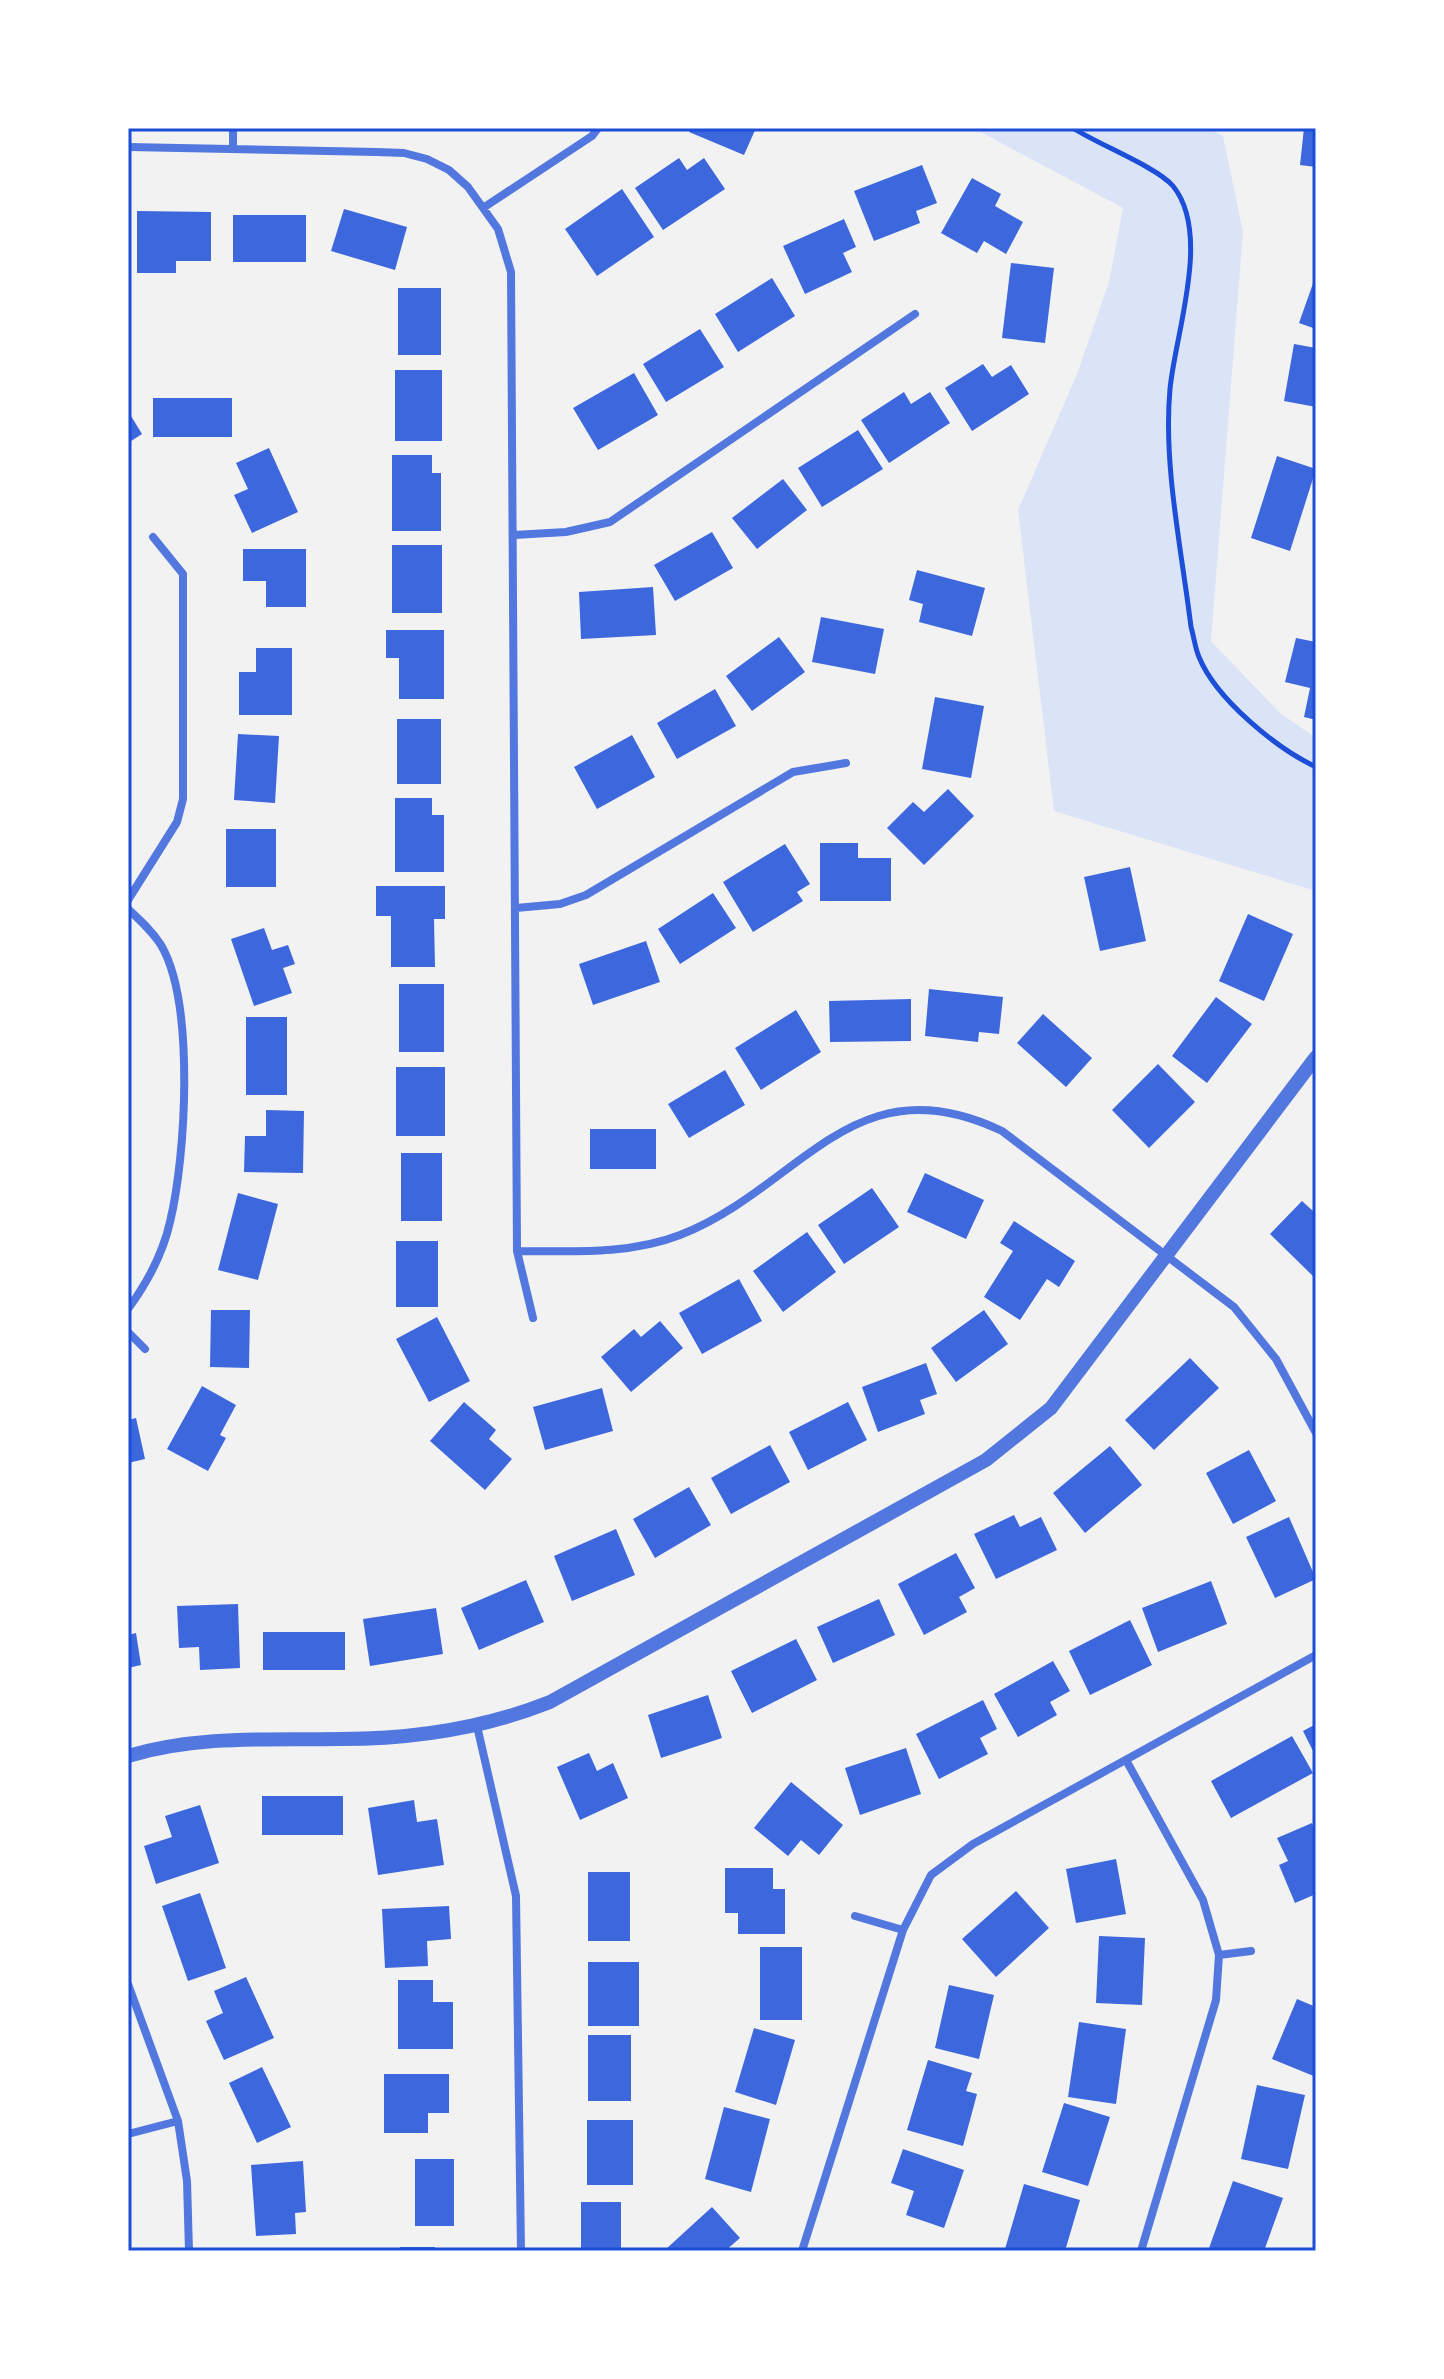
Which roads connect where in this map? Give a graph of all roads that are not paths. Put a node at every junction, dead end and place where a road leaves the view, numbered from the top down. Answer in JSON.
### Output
{"nodes":[{"id":1,"x":233,"y":128,"type":"edge"},
{"id":2,"x":598,"y":128,"type":"edge"},
{"id":3,"x":128,"y":147,"type":"edge"},
{"id":4,"x":233,"y":147,"type":"junction"},
{"id":5,"x":483,"y":208,"type":"junction"},
{"id":6,"x":915,"y":314,"type":"dead end"},
{"id":7,"x":514,"y":535,"type":"junction"},
{"id":8,"x":153,"y":537,"type":"dead end"},
{"id":9,"x":846,"y":763,"type":"dead end"},
{"id":10,"x":128,"y":900,"type":"edge"},
{"id":11,"x":516,"y":908,"type":"junction"},
{"id":12,"x":128,"y":909,"type":"edge"},
{"id":13,"x":1316,"y":1057,"type":"edge"},
{"id":14,"x":517,"y":1251,"type":"junction"},
{"id":15,"x":1168,"y":1256,"type":"junction"},
{"id":16,"x":128,"y":1309,"type":"edge"},
{"id":17,"x":533,"y":1318,"type":"dead end"},
{"id":18,"x":128,"y":1332,"type":"edge"},
{"id":19,"x":145,"y":1349,"type":"dead end"},
{"id":20,"x":1316,"y":1433,"type":"edge"},
{"id":21,"x":1316,"y":1655,"type":"edge"},
{"id":22,"x":477,"y":1726,"type":"junction"},
{"id":23,"x":128,"y":1756,"type":"edge"},
{"id":24,"x":1126,"y":1760,"type":"junction"},
{"id":25,"x":855,"y":1916,"type":"dead end"},
{"id":26,"x":903,"y":1930,"type":"junction"},
{"id":27,"x":1251,"y":1951,"type":"dead end"},
{"id":28,"x":1219,"y":1955,"type":"junction"},
{"id":29,"x":128,"y":1984,"type":"edge"},
{"id":30,"x":178,"y":2121,"type":"junction"},
{"id":31,"x":128,"y":2134,"type":"edge"},
{"id":32,"x":189,"y":2251,"type":"edge"},
{"id":33,"x":521,"y":2251,"type":"edge"},
{"id":34,"x":802,"y":2251,"type":"edge"},
{"id":35,"x":1141,"y":2251,"type":"edge"}],
"edges":[{"from":1,"to":4,"type":"street"},
{"from":2,"to":5,"type":"street"},
{"from":3,"to":4,"type":"street"},
{"from":4,"to":5,"type":"street"},
{"from":5,"to":7,"type":"street"},
{"from":6,"to":7,"type":"street"},
{"from":7,"to":11,"type":"street"},
{"from":8,"to":10,"type":"street"},
{"from":9,"to":11,"type":"street"},
{"from":11,"to":14,"type":"street"},
{"from":12,"to":16,"type":"street"},
{"from":13,"to":15,"type":"street"},
{"from":14,"to":15,"type":"street"},
{"from":14,"to":17,"type":"street"},
{"from":15,"to":20,"type":"street"},
{"from":15,"to":22,"type":"street"},
{"from":18,"to":19,"type":"street"},
{"from":21,"to":24,"type":"street"},
{"from":22,"to":23,"type":"street"},
{"from":22,"to":33,"type":"street"},
{"from":24,"to":26,"type":"street"},
{"from":24,"to":28,"type":"street"},
{"from":25,"to":26,"type":"street"},
{"from":26,"to":34,"type":"street"},
{"from":27,"to":28,"type":"street"},
{"from":28,"to":35,"type":"street"},
{"from":29,"to":30,"type":"street"},
{"from":30,"to":31,"type":"street"},
{"from":30,"to":32,"type":"street"}]}
